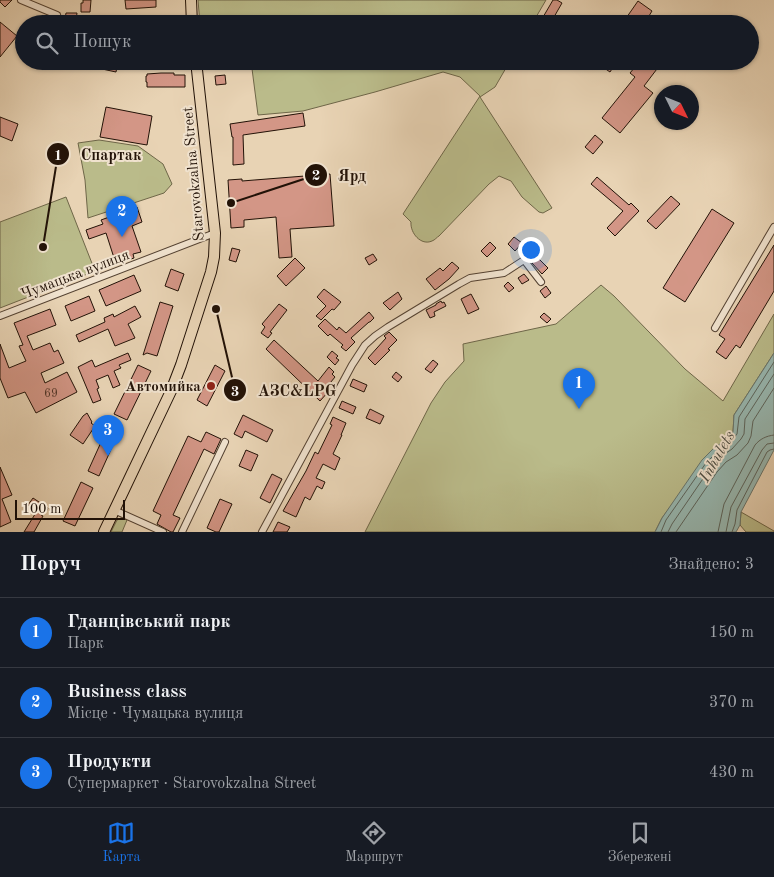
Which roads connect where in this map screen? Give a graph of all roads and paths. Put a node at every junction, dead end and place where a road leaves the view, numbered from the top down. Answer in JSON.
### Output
{"nodes":[{"id":1,"x":21,"y":0,"type":"edge"},
{"id":2,"x":191,"y":0,"type":"edge"},
{"id":3,"x":57,"y":15,"type":"dead end"},
{"id":4,"x":192,"y":15,"type":"edge"},
{"id":5,"x":197,"y":70,"type":"edge"},
{"id":6,"x":774,"y":227,"type":"edge"},
{"id":7,"x":215,"y":234,"type":"junction"},
{"id":8,"x":541,"y":282,"type":"dead end"},
{"id":9,"x":0,"y":316,"type":"edge"},
{"id":10,"x":715,"y":328,"type":"dead end"},
{"id":11,"x":225,"y":442,"type":"dead end"},
{"id":12,"x":114,"y":510,"type":"junction"},
{"id":13,"x":104,"y":532,"type":"edge"},
{"id":14,"x":163,"y":532,"type":"edge"},
{"id":15,"x":182,"y":532,"type":"edge"},
{"id":16,"x":262,"y":532,"type":"edge"}],
"edges":[{"from":1,"to":3,"type":"street"},
{"from":2,"to":4,"type":"main road"},
{"from":5,"to":7,"type":"main road","name":"Starovokzalna Street"},
{"from":6,"to":10,"type":"street"},
{"from":7,"to":9,"type":"street","name":"Чумацька вулиця"},
{"from":7,"to":12,"type":"main road","name":"Starovokzalna Street"},
{"from":8,"to":16,"type":"street"},
{"from":11,"to":15,"type":"street"},
{"from":12,"to":13,"type":"main road","name":"Starovokzalna Street"},
{"from":12,"to":14,"type":"street"}]}
